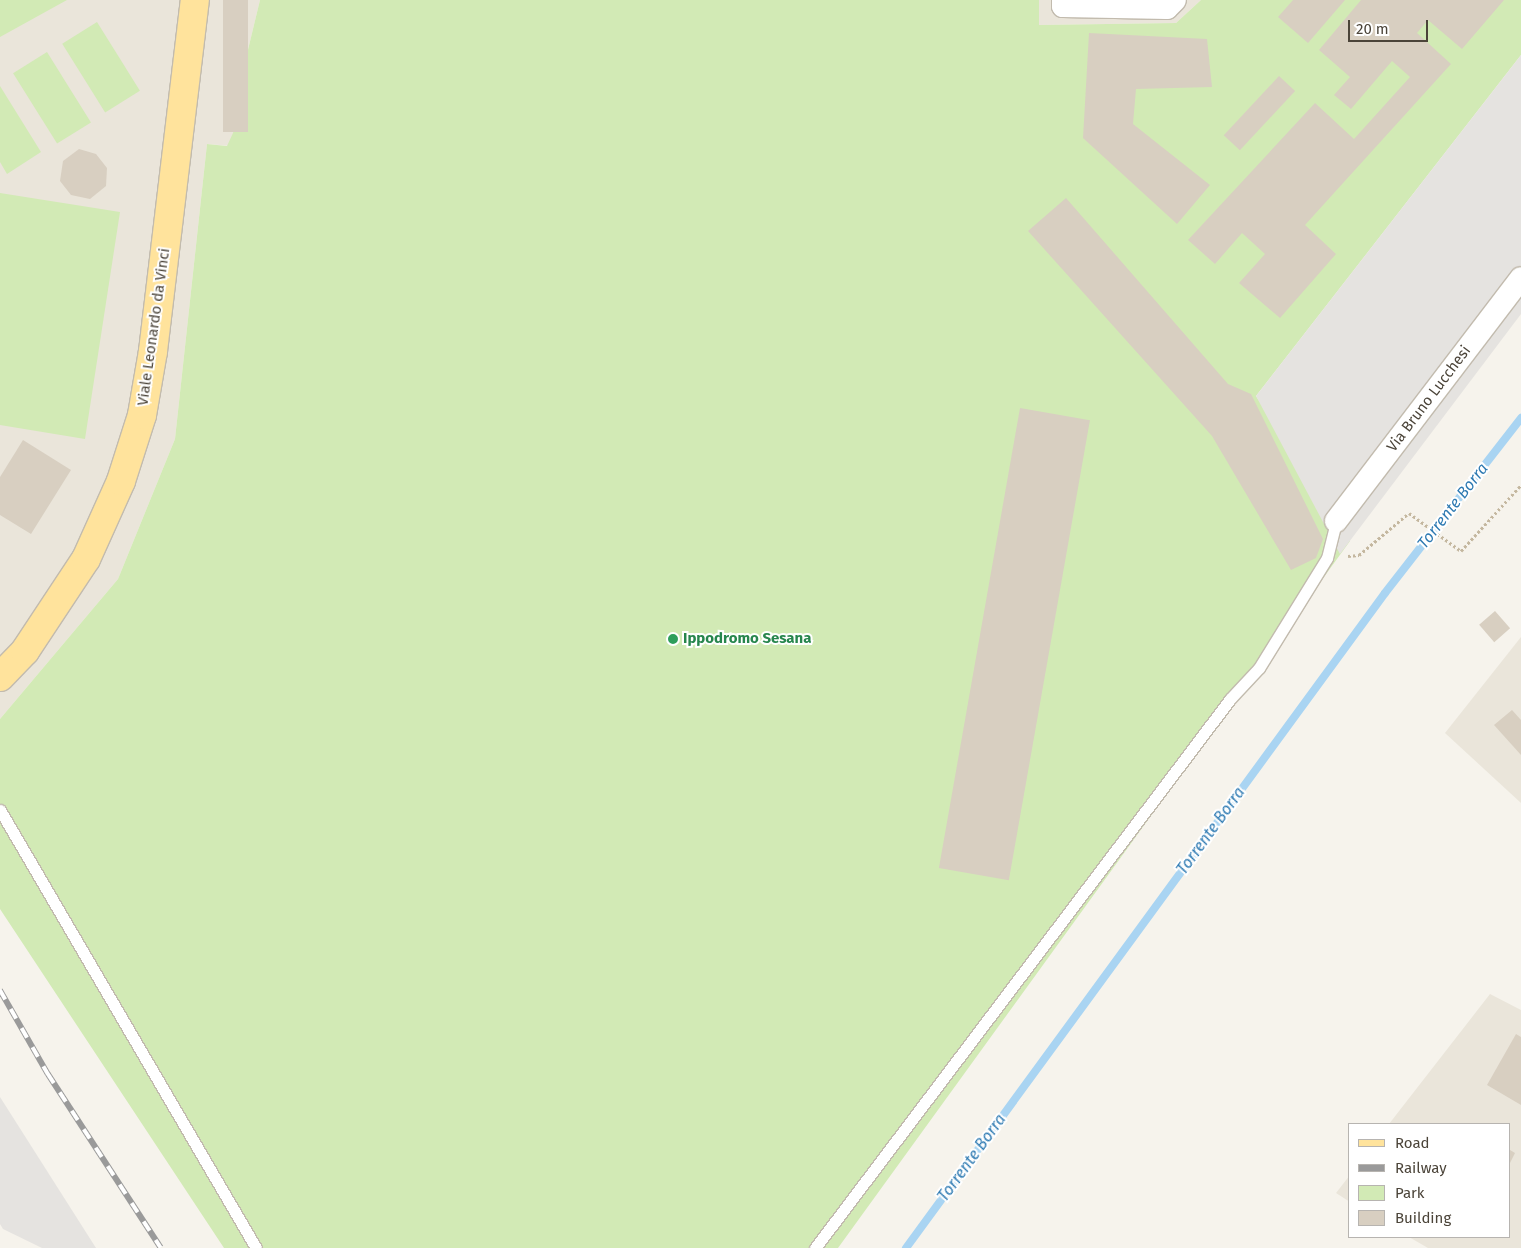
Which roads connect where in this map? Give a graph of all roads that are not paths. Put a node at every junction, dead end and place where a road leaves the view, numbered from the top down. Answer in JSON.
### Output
{"nodes":[{"id":1,"x":195,"y":0,"type":"edge"},
{"id":2,"x":1063,"y":0,"type":"edge"},
{"id":3,"x":1175,"y":0,"type":"edge"},
{"id":4,"x":1521,"y":278,"type":"edge"},
{"id":5,"x":1336,"y":521,"type":"joint"},
{"id":6,"x":0,"y":677,"type":"edge"},
{"id":7,"x":0,"y":810,"type":"edge"},
{"id":8,"x":256,"y":1248,"type":"edge"},
{"id":9,"x":815,"y":1248,"type":"edge"}],
"edges":[{"from":1,"to":6,"type":"main road","name":"Viale Leonardo da Vinci"},
{"from":2,"to":3,"type":"street"},
{"from":4,"to":5,"type":"street","name":"Via Bruno Lucchesi"},
{"from":5,"to":9,"type":"lane"},
{"from":7,"to":8,"type":"lane"}]}
